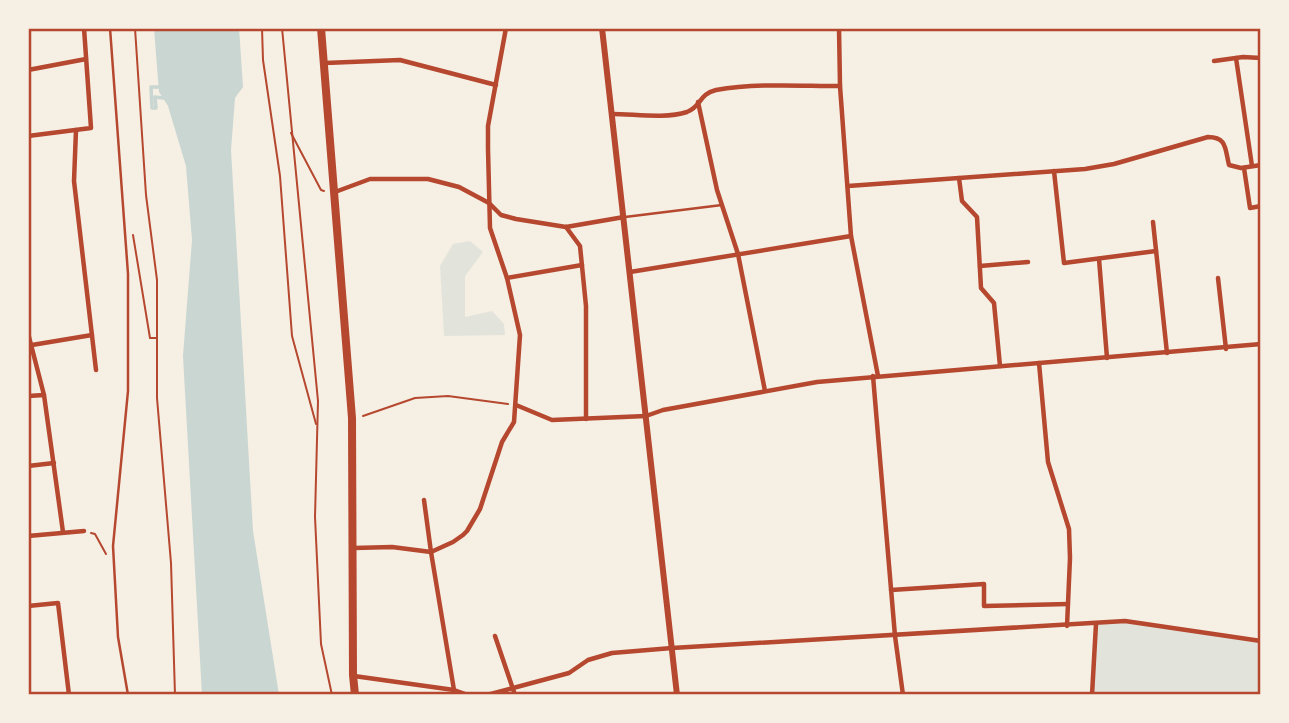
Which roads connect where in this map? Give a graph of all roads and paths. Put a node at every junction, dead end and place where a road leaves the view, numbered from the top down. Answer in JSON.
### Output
{"nodes":[{"id":1,"x":84,"y":28,"type":"edge"},
{"id":2,"x":110,"y":28,"type":"edge"},
{"id":3,"x":135,"y":28,"type":"edge"},
{"id":4,"x":262,"y":28,"type":"edge"},
{"id":5,"x":282,"y":28,"type":"edge"},
{"id":6,"x":321,"y":28,"type":"edge"},
{"id":7,"x":506,"y":28,"type":"edge"},
{"id":8,"x":602,"y":28,"type":"edge"},
{"id":9,"x":839,"y":28,"type":"edge"},
{"id":10,"x":1236,"y":58,"type":"junction"},
{"id":11,"x":1261,"y":58,"type":"edge"},
{"id":12,"x":86,"y":59,"type":"junction"},
{"id":13,"x":1214,"y":61,"type":"dead end"},
{"id":14,"x":324,"y":63,"type":"junction"},
{"id":15,"x":28,"y":70,"type":"edge"},
{"id":16,"x":496,"y":85,"type":"junction"},
{"id":17,"x":840,"y":86,"type":"junction"},
{"id":18,"x":698,"y":102,"type":"junction"},
{"id":19,"x":612,"y":114,"type":"junction"},
{"id":20,"x":76,"y":130,"type":"junction"},
{"id":21,"x":290,"y":132,"type":"junction"},
{"id":22,"x":28,"y":136,"type":"edge"},
{"id":23,"x":1261,"y":165,"type":"edge"},
{"id":24,"x":1252,"y":166,"type":"junction"},
{"id":25,"x":1244,"y":167,"type":"junction"},
{"id":26,"x":1054,"y":171,"type":"junction"},
{"id":27,"x":959,"y":178,"type":"junction"},
{"id":28,"x":848,"y":186,"type":"junction"},
{"id":29,"x":335,"y":192,"type":"junction"},
{"id":30,"x":489,"y":203,"type":"junction"},
{"id":31,"x":722,"y":205,"type":"junction"},
{"id":32,"x":1261,"y":206,"type":"edge"},
{"id":33,"x":123,"y":216,"type":"junction"},
{"id":34,"x":624,"y":217,"type":"junction"},
{"id":35,"x":1153,"y":222,"type":"dead end"},
{"id":36,"x":566,"y":227,"type":"junction"},
{"id":37,"x":851,"y":236,"type":"junction"},
{"id":38,"x":1156,"y":251,"type":"junction"},
{"id":39,"x":738,"y":254,"type":"junction"},
{"id":40,"x":1099,"y":259,"type":"junction"},
{"id":41,"x":1028,"y":262,"type":"dead end"},
{"id":42,"x":582,"y":265,"type":"junction"},
{"id":43,"x":980,"y":266,"type":"junction"},
{"id":44,"x":630,"y":272,"type":"junction"},
{"id":45,"x":507,"y":278,"type":"junction"},
{"id":46,"x":1218,"y":278,"type":"dead end"},
{"id":47,"x":28,"y":333,"type":"edge"},
{"id":48,"x":92,"y":335,"type":"junction"},
{"id":49,"x":157,"y":338,"type":"junction"},
{"id":50,"x":1261,"y":344,"type":"edge"},
{"id":51,"x":32,"y":345,"type":"junction"},
{"id":52,"x":1226,"y":349,"type":"junction"},
{"id":53,"x":1167,"y":353,"type":"junction"},
{"id":54,"x":1107,"y":358,"type":"junction"},
{"id":55,"x":1039,"y":363,"type":"junction"},
{"id":56,"x":1000,"y":366,"type":"junction"},
{"id":57,"x":96,"y":370,"type":"dead end"},
{"id":58,"x":876,"y":376,"type":"junction"},
{"id":59,"x":765,"y":391,"type":"junction"},
{"id":60,"x":44,"y":395,"type":"junction"},
{"id":61,"x":28,"y":396,"type":"edge"},
{"id":62,"x":516,"y":405,"type":"junction"},
{"id":63,"x":646,"y":416,"type":"junction"},
{"id":64,"x":352,"y":418,"type":"junction"},
{"id":65,"x":586,"y":419,"type":"junction"},
{"id":66,"x":317,"y":429,"type":"junction"},
{"id":67,"x":54,"y":463,"type":"junction"},
{"id":68,"x":28,"y":466,"type":"edge"},
{"id":69,"x":424,"y":500,"type":"dead end"},
{"id":70,"x":83,"y":531,"type":"joint"},
{"id":71,"x":63,"y":532,"type":"junction"},
{"id":72,"x":28,"y":536,"type":"edge"},
{"id":73,"x":354,"y":548,"type":"junction"},
{"id":74,"x":430,"y":552,"type":"junction"},
{"id":75,"x":114,"y":569,"type":"junction"},
{"id":76,"x":891,"y":590,"type":"junction"},
{"id":77,"x":1068,"y":604,"type":"junction"},
{"id":78,"x":28,"y":606,"type":"edge"},
{"id":79,"x":1096,"y":624,"type":"junction"},
{"id":80,"x":1067,"y":626,"type":"junction"},
{"id":81,"x":495,"y":636,"type":"dead end"},
{"id":82,"x":895,"y":636,"type":"junction"},
{"id":83,"x":1261,"y":641,"type":"edge"},
{"id":84,"x":672,"y":648,"type":"junction"},
{"id":85,"x":353,"y":676,"type":"junction"},
{"id":86,"x":454,"y":690,"type":"junction"},
{"id":87,"x":514,"y":692,"type":"edge"},
{"id":88,"x":69,"y":695,"type":"edge"},
{"id":89,"x":128,"y":695,"type":"edge"},
{"id":90,"x":175,"y":695,"type":"edge"},
{"id":91,"x":332,"y":695,"type":"edge"},
{"id":92,"x":355,"y":695,"type":"edge"},
{"id":93,"x":468,"y":695,"type":"edge"},
{"id":94,"x":487,"y":695,"type":"edge"},
{"id":95,"x":677,"y":695,"type":"edge"},
{"id":96,"x":903,"y":695,"type":"edge"},
{"id":97,"x":1092,"y":695,"type":"edge"}],
"edges":[{"from":1,"to":12,"type":"street"},
{"from":2,"to":33,"type":"lane"},
{"from":3,"to":49,"type":"path"},
{"from":4,"to":66,"type":"path"},
{"from":5,"to":21,"type":"path"},
{"from":6,"to":14,"type":"highway"},
{"from":7,"to":16,"type":"street"},
{"from":8,"to":19,"type":"street"},
{"from":9,"to":17,"type":"street"},
{"from":10,"to":11,"type":"street"},
{"from":10,"to":13,"type":"street"},
{"from":10,"to":24,"type":"street"},
{"from":12,"to":15,"type":"street"},
{"from":12,"to":20,"type":"street"},
{"from":14,"to":16,"type":"street"},
{"from":14,"to":29,"type":"highway"},
{"from":16,"to":30,"type":"street"},
{"from":17,"to":18,"type":"street"},
{"from":17,"to":28,"type":"street"},
{"from":18,"to":19,"type":"street"},
{"from":18,"to":31,"type":"street"},
{"from":19,"to":34,"type":"street"},
{"from":20,"to":22,"type":"street"},
{"from":20,"to":48,"type":"street"},
{"from":21,"to":29,"type":"path"},
{"from":21,"to":66,"type":"path"},
{"from":23,"to":24,"type":"street"},
{"from":24,"to":25,"type":"street"},
{"from":25,"to":26,"type":"street"},
{"from":25,"to":32,"type":"street"},
{"from":26,"to":27,"type":"street"},
{"from":26,"to":40,"type":"street"},
{"from":27,"to":28,"type":"street"},
{"from":27,"to":43,"type":"street"},
{"from":28,"to":37,"type":"street"},
{"from":29,"to":30,"type":"street"},
{"from":29,"to":64,"type":"highway"},
{"from":30,"to":36,"type":"street"},
{"from":30,"to":45,"type":"street"},
{"from":31,"to":34,"type":"lane"},
{"from":31,"to":39,"type":"street"},
{"from":33,"to":49,"type":"path"},
{"from":33,"to":75,"type":"lane"},
{"from":34,"to":36,"type":"street"},
{"from":34,"to":44,"type":"street"},
{"from":35,"to":38,"type":"street"},
{"from":36,"to":42,"type":"street"},
{"from":37,"to":39,"type":"street"},
{"from":37,"to":58,"type":"street"},
{"from":38,"to":40,"type":"street"},
{"from":38,"to":53,"type":"street"},
{"from":39,"to":44,"type":"street"},
{"from":39,"to":59,"type":"street"},
{"from":40,"to":54,"type":"street"},
{"from":41,"to":43,"type":"street"},
{"from":42,"to":45,"type":"street"},
{"from":42,"to":65,"type":"street"},
{"from":43,"to":56,"type":"street"},
{"from":44,"to":63,"type":"street"},
{"from":45,"to":62,"type":"street"},
{"from":46,"to":52,"type":"street"},
{"from":47,"to":51,"type":"street"},
{"from":48,"to":51,"type":"street"},
{"from":48,"to":57,"type":"street"},
{"from":49,"to":90,"type":"path"},
{"from":50,"to":52,"type":"street"},
{"from":51,"to":60,"type":"street"},
{"from":52,"to":53,"type":"street"},
{"from":53,"to":54,"type":"street"},
{"from":54,"to":55,"type":"street"},
{"from":55,"to":56,"type":"street"},
{"from":55,"to":77,"type":"street"},
{"from":56,"to":58,"type":"street"},
{"from":58,"to":59,"type":"street"},
{"from":58,"to":76,"type":"street"},
{"from":59,"to":63,"type":"street"},
{"from":60,"to":61,"type":"street"},
{"from":60,"to":67,"type":"street"},
{"from":62,"to":64,"type":"path"},
{"from":62,"to":65,"type":"street"},
{"from":62,"to":74,"type":"street"},
{"from":63,"to":65,"type":"street"},
{"from":63,"to":84,"type":"street"},
{"from":64,"to":73,"type":"highway"},
{"from":66,"to":91,"type":"path"},
{"from":67,"to":68,"type":"street"},
{"from":67,"to":71,"type":"street"},
{"from":69,"to":74,"type":"street"},
{"from":70,"to":71,"type":"street"},
{"from":70,"to":75,"type":"path"},
{"from":71,"to":72,"type":"street"},
{"from":73,"to":74,"type":"street"},
{"from":73,"to":85,"type":"highway"},
{"from":74,"to":86,"type":"street"},
{"from":75,"to":89,"type":"lane"},
{"from":76,"to":77,"type":"street"},
{"from":76,"to":82,"type":"street"},
{"from":77,"to":80,"type":"street"},
{"from":78,"to":88,"type":"street"},
{"from":79,"to":80,"type":"street"},
{"from":79,"to":83,"type":"street"},
{"from":79,"to":97,"type":"street"},
{"from":80,"to":82,"type":"street"},
{"from":81,"to":87,"type":"street"},
{"from":82,"to":84,"type":"street"},
{"from":82,"to":96,"type":"street"},
{"from":84,"to":87,"type":"street"},
{"from":84,"to":95,"type":"street"},
{"from":85,"to":86,"type":"street"},
{"from":85,"to":92,"type":"highway"},
{"from":86,"to":93,"type":"street"},
{"from":87,"to":94,"type":"street"}]}
